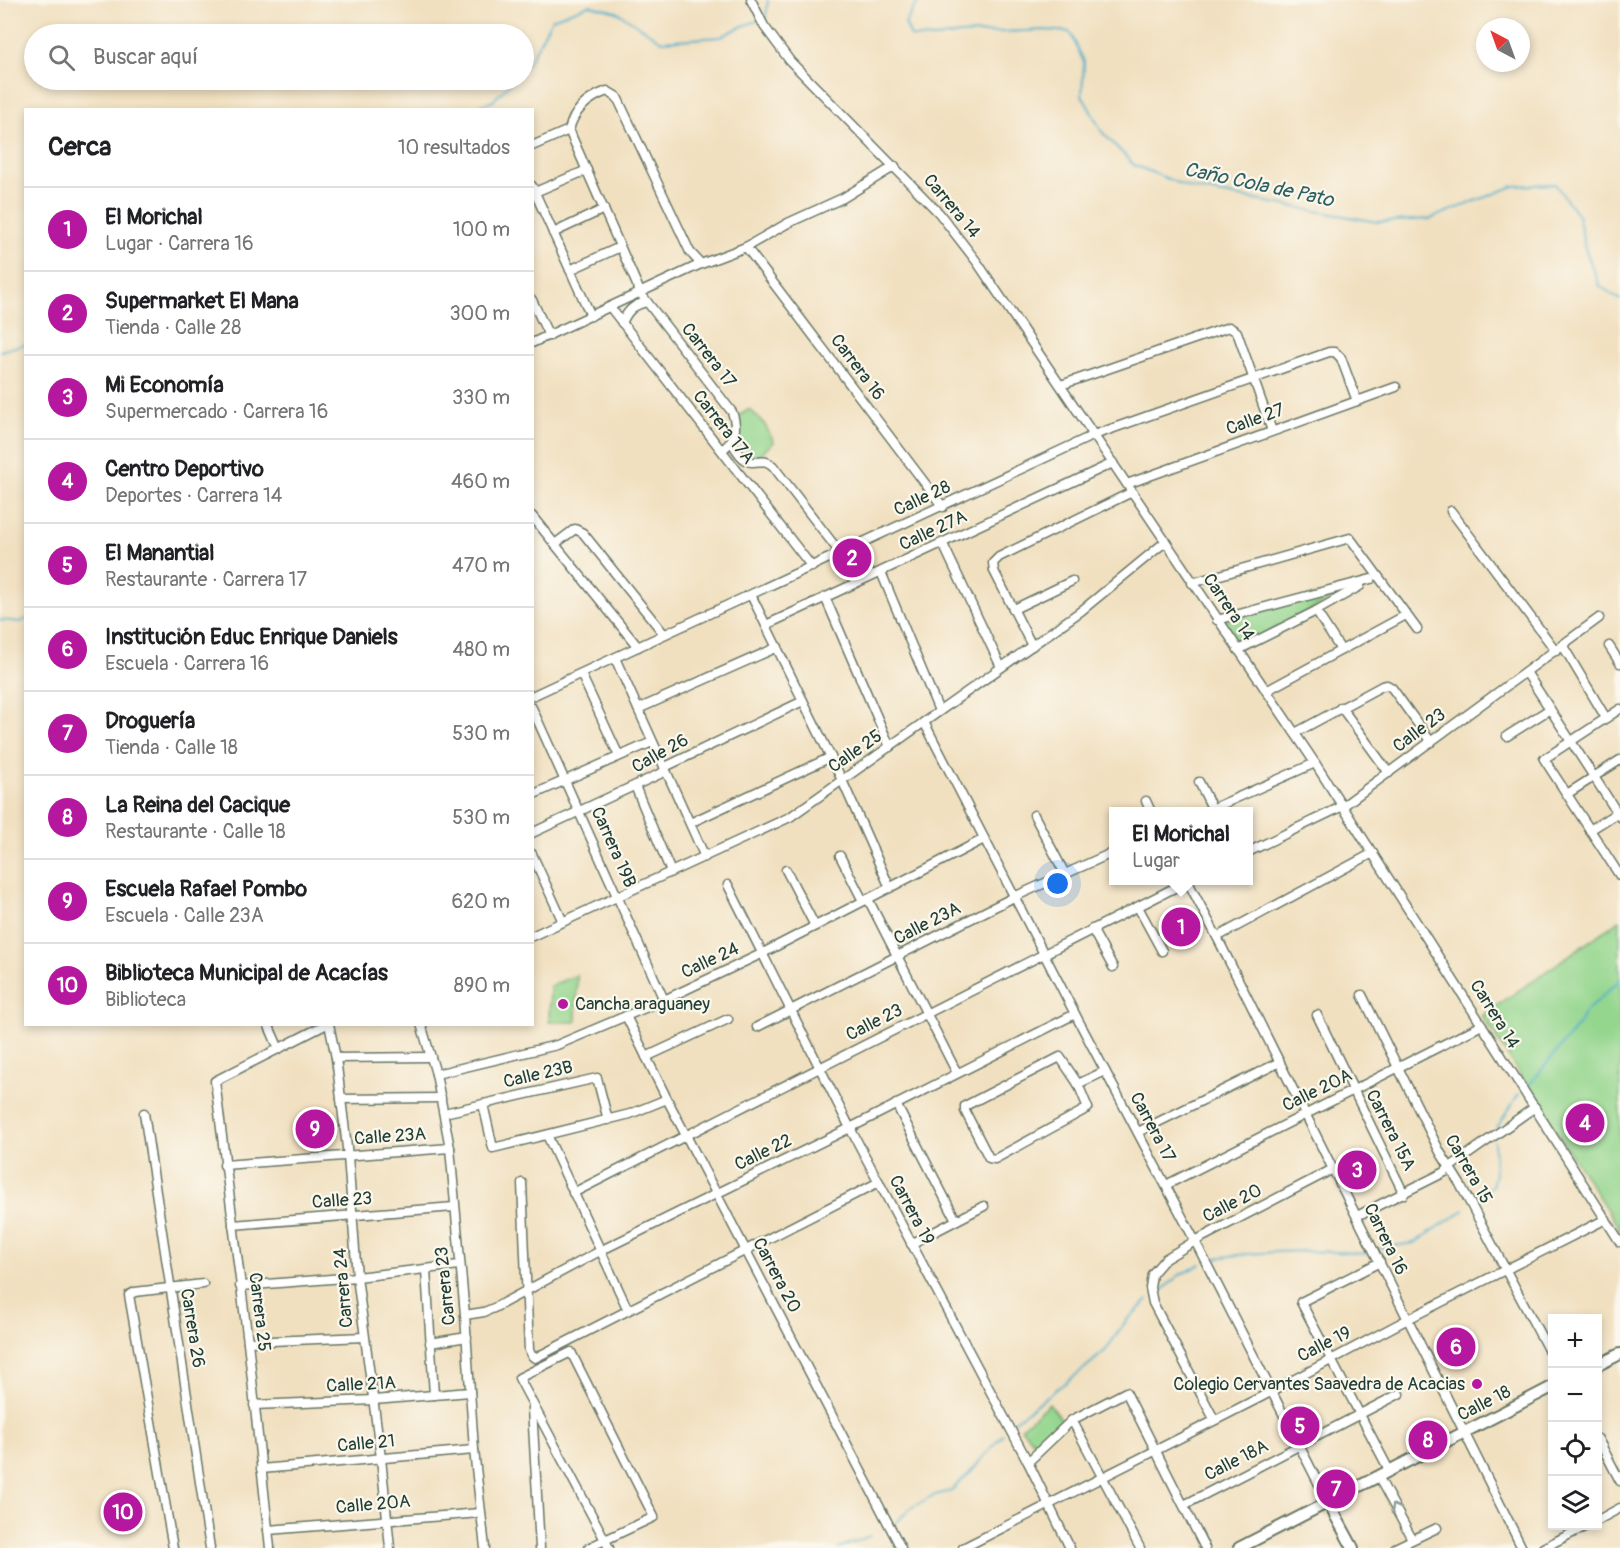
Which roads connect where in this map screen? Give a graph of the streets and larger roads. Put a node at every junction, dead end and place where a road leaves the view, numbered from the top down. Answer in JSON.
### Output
{"nodes":[{"id":1,"x":750,"y":0,"type":"edge"},
{"id":2,"x":569,"y":130,"type":"junction"},
{"id":3,"x":534,"y":145,"type":"edge"},
{"id":4,"x":895,"y":166,"type":"junction"},
{"id":5,"x":587,"y":170,"type":"junction"},
{"id":6,"x":534,"y":189,"type":"edge"},
{"id":7,"x":604,"y":209,"type":"junction"},
{"id":8,"x":553,"y":232,"type":"junction"},
{"id":9,"x":620,"y":247,"type":"junction"},
{"id":10,"x":746,"y":247,"type":"junction"},
{"id":11,"x":701,"y":264,"type":"junction"},
{"id":12,"x":570,"y":270,"type":"junction"},
{"id":13,"x":641,"y":294,"type":"junction"},
{"id":14,"x":647,"y":302,"type":"junction"},
{"id":15,"x":534,"y":304,"type":"edge"},
{"id":16,"x":610,"y":307,"type":"junction"},
{"id":17,"x":591,"y":316,"type":"junction"},
{"id":18,"x":622,"y":323,"type":"junction"},
{"id":19,"x":549,"y":336,"type":"junction"},
{"id":20,"x":534,"y":342,"type":"edge"},
{"id":21,"x":1253,"y":379,"type":"junction"},
{"id":22,"x":1061,"y":385,"type":"junction"},
{"id":23,"x":1396,"y":387,"type":"dead end"},
{"id":24,"x":1357,"y":401,"type":"junction"},
{"id":25,"x":1272,"y":430,"type":"junction"},
{"id":26,"x":1094,"y":435,"type":"junction"},
{"id":27,"x":732,"y":442,"type":"junction"},
{"id":28,"x":722,"y":450,"type":"junction"},
{"id":29,"x":752,"y":463,"type":"junction"},
{"id":30,"x":1113,"y":463,"type":"junction"},
{"id":31,"x":747,"y":482,"type":"junction"},
{"id":32,"x":1127,"y":484,"type":"junction"},
{"id":33,"x":1132,"y":492,"type":"junction"},
{"id":34,"x":943,"y":507,"type":"junction"},
{"id":35,"x":1451,"y":511,"type":"dead end"},
{"id":36,"x":534,"y":518,"type":"edge"},
{"id":37,"x":1165,"y":542,"type":"junction"},
{"id":38,"x":555,"y":544,"type":"junction"},
{"id":39,"x":943,"y":544,"type":"junction"},
{"id":40,"x":842,"y":554,"type":"junction"},
{"id":41,"x":812,"y":567,"type":"junction"},
{"id":42,"x":881,"y":572,"type":"junction"},
{"id":43,"x":1374,"y":577,"type":"junction"},
{"id":44,"x":1072,"y":581,"type":"dead end"},
{"id":45,"x":1192,"y":583,"type":"junction"},
{"id":46,"x":752,"y":595,"type":"junction"},
{"id":47,"x":825,"y":597,"type":"junction"},
{"id":48,"x":1014,"y":609,"type":"junction"},
{"id":49,"x":1316,"y":610,"type":"junction"},
{"id":50,"x":1406,"y":615,"type":"junction"},
{"id":51,"x":1599,"y":618,"type":"dead end"},
{"id":52,"x":1218,"y":620,"type":"junction"},
{"id":53,"x":766,"y":625,"type":"junction"},
{"id":54,"x":1417,"y":629,"type":"dead end"},
{"id":55,"x":664,"y":634,"type":"junction"},
{"id":56,"x":1032,"y":646,"type":"junction"},
{"id":57,"x":1609,"y":646,"type":"dead end"},
{"id":58,"x":638,"y":647,"type":"junction"},
{"id":59,"x":778,"y":647,"type":"junction"},
{"id":60,"x":1559,"y":649,"type":"junction"},
{"id":61,"x":1238,"y":650,"type":"junction"},
{"id":62,"x":1341,"y":650,"type":"junction"},
{"id":63,"x":615,"y":658,"type":"junction"},
{"id":64,"x":1620,"y":663,"type":"edge"},
{"id":65,"x":1000,"y":667,"type":"junction"},
{"id":66,"x":1527,"y":672,"type":"junction"},
{"id":67,"x":582,"y":674,"type":"junction"},
{"id":68,"x":1266,"y":691,"type":"junction"},
{"id":69,"x":534,"y":695,"type":"edge"},
{"id":70,"x":803,"y":701,"type":"junction"},
{"id":71,"x":1341,"y":708,"type":"junction"},
{"id":72,"x":638,"y":709,"type":"junction"},
{"id":73,"x":1550,"y":709,"type":"junction"},
{"id":74,"x":1620,"y":709,"type":"edge"},
{"id":75,"x":939,"y":711,"type":"junction"},
{"id":76,"x":534,"y":712,"type":"edge"},
{"id":77,"x":1606,"y":718,"type":"junction"},
{"id":78,"x":924,"y":722,"type":"junction"},
{"id":79,"x":1295,"y":733,"type":"junction"},
{"id":80,"x":1507,"y":736,"type":"dead end"},
{"id":81,"x":1571,"y":741,"type":"junction"},
{"id":82,"x":652,"y":742,"type":"junction"},
{"id":83,"x":1431,"y":742,"type":"junction"},
{"id":84,"x":890,"y":747,"type":"junction"},
{"id":85,"x":619,"y":756,"type":"junction"},
{"id":86,"x":831,"y":757,"type":"junction"},
{"id":87,"x":1620,"y":759,"type":"edge"},
{"id":88,"x":1315,"y":763,"type":"junction"},
{"id":89,"x":665,"y":767,"type":"junction"},
{"id":90,"x":1389,"y":773,"type":"junction"},
{"id":91,"x":1594,"y":777,"type":"junction"},
{"id":92,"x":566,"y":780,"type":"junction"},
{"id":93,"x":842,"y":780,"type":"junction"},
{"id":94,"x":1198,"y":782,"type":"dead end"},
{"id":95,"x":635,"y":786,"type":"junction"},
{"id":96,"x":534,"y":794,"type":"edge"},
{"id":97,"x":1567,"y":794,"type":"junction"},
{"id":98,"x":1146,"y":801,"type":"dead end"},
{"id":99,"x":1343,"y":806,"type":"junction"},
{"id":100,"x":1149,"y":807,"type":"edge"},
{"id":101,"x":1207,"y":807,"type":"edge"},
{"id":102,"x":1215,"y":807,"type":"edge"},
{"id":103,"x":580,"y":812,"type":"junction"},
{"id":104,"x":1619,"y":814,"type":"edge"},
{"id":105,"x":1034,"y":815,"type":"dead end"},
{"id":106,"x":690,"y":823,"type":"junction"},
{"id":107,"x":1590,"y":830,"type":"junction"},
{"id":108,"x":534,"y":831,"type":"edge"},
{"id":109,"x":984,"y":839,"type":"junction"},
{"id":110,"x":1253,"y":850,"type":"edge"},
{"id":111,"x":1373,"y":853,"type":"junction"},
{"id":112,"x":1109,"y":854,"type":"edge"},
{"id":113,"x":840,"y":856,"type":"dead end"},
{"id":114,"x":705,"y":857,"type":"junction"},
{"id":115,"x":534,"y":858,"type":"edge"},
{"id":116,"x":1617,"y":865,"type":"edge"},
{"id":117,"x":786,"y":870,"type":"dead end"},
{"id":118,"x":671,"y":872,"type":"junction"},
{"id":119,"x":1065,"y":874,"type":"junction"},
{"id":120,"x":1620,"y":876,"type":"edge"},
{"id":121,"x":728,"y":885,"type":"dead end"},
{"id":122,"x":1180,"y":885,"type":"edge"},
{"id":123,"x":1190,"y":885,"type":"edge"},
{"id":124,"x":890,"y":888,"type":"junction"},
{"id":125,"x":618,"y":896,"type":"junction"},
{"id":126,"x":1014,"y":897,"type":"junction"},
{"id":127,"x":866,"y":900,"type":"junction"},
{"id":128,"x":1138,"y":907,"type":"junction"},
{"id":129,"x":563,"y":922,"type":"junction"},
{"id":130,"x":815,"y":926,"type":"junction"},
{"id":131,"x":1092,"y":930,"type":"junction"},
{"id":132,"x":534,"y":935,"type":"edge"},
{"id":133,"x":1217,"y":937,"type":"junction"},
{"id":134,"x":1162,"y":951,"type":"dead end"},
{"id":135,"x":762,"y":954,"type":"junction"},
{"id":136,"x":1044,"y":954,"type":"junction"},
{"id":137,"x":898,"y":957,"type":"junction"},
{"id":138,"x":1113,"y":967,"type":"dead end"},
{"id":139,"x":1362,"y":995,"type":"dead end"},
{"id":140,"x":664,"y":1000,"type":"junction"},
{"id":141,"x":790,"y":1011,"type":"junction"},
{"id":142,"x":927,"y":1013,"type":"junction"},
{"id":143,"x":1074,"y":1014,"type":"junction"},
{"id":144,"x":626,"y":1016,"type":"junction"},
{"id":145,"x":1317,"y":1016,"type":"dead end"},
{"id":146,"x":728,"y":1018,"type":"dead end"},
{"id":147,"x":1482,"y":1024,"type":"junction"},
{"id":148,"x":269,"y":1026,"type":"edge"},
{"id":149,"x":324,"y":1026,"type":"edge"},
{"id":150,"x":328,"y":1026,"type":"edge"},
{"id":151,"x":422,"y":1026,"type":"edge"},
{"id":152,"x":757,"y":1027,"type":"dead end"},
{"id":153,"x":279,"y":1049,"type":"junction"},
{"id":154,"x":431,"y":1057,"type":"junction"},
{"id":155,"x":646,"y":1057,"type":"junction"},
{"id":156,"x":336,"y":1058,"type":"junction"},
{"id":157,"x":1280,"y":1062,"type":"junction"},
{"id":158,"x":819,"y":1068,"type":"junction"},
{"id":159,"x":1396,"y":1068,"type":"junction"},
{"id":160,"x":1105,"y":1071,"type":"junction"},
{"id":161,"x":957,"y":1072,"type":"junction"},
{"id":162,"x":436,"y":1074,"type":"junction"},
{"id":163,"x":1078,"y":1084,"type":"junction"},
{"id":164,"x":1353,"y":1091,"type":"junction"},
{"id":165,"x":441,"y":1098,"type":"junction"},
{"id":166,"x":341,"y":1099,"type":"junction"},
{"id":167,"x":667,"y":1099,"type":"junction"},
{"id":168,"x":483,"y":1104,"type":"junction"},
{"id":169,"x":896,"y":1104,"type":"junction"},
{"id":170,"x":1535,"y":1107,"type":"junction"},
{"id":171,"x":144,"y":1113,"type":"dead end"},
{"id":172,"x":444,"y":1113,"type":"junction"},
{"id":173,"x":1305,"y":1113,"type":"junction"},
{"id":174,"x":608,"y":1120,"type":"junction"},
{"id":175,"x":850,"y":1128,"type":"junction"},
{"id":176,"x":1138,"y":1132,"type":"junction"},
{"id":177,"x":547,"y":1135,"type":"junction"},
{"id":178,"x":686,"y":1136,"type":"junction"},
{"id":179,"x":450,"y":1148,"type":"junction"},
{"id":180,"x":348,"y":1156,"type":"junction"},
{"id":181,"x":224,"y":1165,"type":"junction"},
{"id":182,"x":1450,"y":1167,"type":"junction"},
{"id":183,"x":1333,"y":1169,"type":"junction"},
{"id":184,"x":879,"y":1182,"type":"junction"},
{"id":185,"x":522,"y":1183,"type":"dead end"},
{"id":186,"x":1166,"y":1185,"type":"junction"},
{"id":187,"x":573,"y":1193,"type":"junction"},
{"id":188,"x":716,"y":1194,"type":"junction"},
{"id":189,"x":1404,"y":1194,"type":"junction"},
{"id":190,"x":984,"y":1206,"type":"dead end"},
{"id":191,"x":454,"y":1207,"type":"junction"},
{"id":192,"x":353,"y":1215,"type":"junction"},
{"id":193,"x":1357,"y":1216,"type":"junction"},
{"id":194,"x":1606,"y":1219,"type":"junction"},
{"id":195,"x":957,"y":1220,"type":"junction"},
{"id":196,"x":233,"y":1225,"type":"junction"},
{"id":197,"x":1195,"y":1240,"type":"junction"},
{"id":198,"x":1620,"y":1242,"type":"edge"},
{"id":199,"x":911,"y":1244,"type":"junction"},
{"id":200,"x":745,"y":1250,"type":"junction"},
{"id":201,"x":600,"y":1251,"type":"junction"},
{"id":202,"x":1380,"y":1262,"type":"junction"},
{"id":203,"x":459,"y":1264,"type":"junction"},
{"id":204,"x":426,"y":1270,"type":"junction"},
{"id":205,"x":1506,"y":1270,"type":"junction"},
{"id":206,"x":357,"y":1277,"type":"junction"},
{"id":207,"x":203,"y":1284,"type":"dead end"},
{"id":208,"x":240,"y":1286,"type":"junction"},
{"id":209,"x":170,"y":1288,"type":"junction"},
{"id":210,"x":526,"y":1291,"type":"junction"},
{"id":211,"x":628,"y":1310,"type":"junction"},
{"id":212,"x":465,"y":1315,"type":"junction"},
{"id":213,"x":1407,"y":1319,"type":"junction"},
{"id":214,"x":364,"y":1337,"type":"junction"},
{"id":215,"x":466,"y":1338,"type":"junction"},
{"id":216,"x":429,"y":1340,"type":"junction"},
{"id":217,"x":248,"y":1342,"type":"junction"},
{"id":218,"x":1548,"y":1349,"type":"edge"},
{"id":219,"x":1620,"y":1354,"type":"edge"},
{"id":220,"x":1331,"y":1359,"type":"junction"},
{"id":221,"x":1602,"y":1363,"type":"edge"},
{"id":222,"x":1548,"y":1389,"type":"edge"},
{"id":223,"x":1270,"y":1391,"type":"junction"},
{"id":224,"x":470,"y":1392,"type":"junction"},
{"id":225,"x":1399,"y":1394,"type":"dead end"},
{"id":226,"x":434,"y":1395,"type":"junction"},
{"id":227,"x":374,"y":1400,"type":"junction"},
{"id":228,"x":532,"y":1403,"type":"junction"},
{"id":229,"x":254,"y":1405,"type":"junction"},
{"id":230,"x":1360,"y":1414,"type":"junction"},
{"id":231,"x":1214,"y":1419,"type":"junction"},
{"id":232,"x":1072,"y":1420,"type":"junction"},
{"id":233,"x":1464,"y":1431,"type":"junction"},
{"id":234,"x":1299,"y":1447,"type":"junction"},
{"id":235,"x":1602,"y":1447,"type":"edge"},
{"id":236,"x":474,"y":1450,"type":"junction"},
{"id":237,"x":1155,"y":1450,"type":"junction"},
{"id":238,"x":381,"y":1458,"type":"junction"},
{"id":239,"x":1028,"y":1462,"type":"junction"},
{"id":240,"x":261,"y":1469,"type":"junction"},
{"id":241,"x":1389,"y":1470,"type":"junction"},
{"id":242,"x":1102,"y":1476,"type":"junction"},
{"id":243,"x":1378,"y":1476,"type":"junction"},
{"id":244,"x":1620,"y":1481,"type":"edge"},
{"id":245,"x":1328,"y":1502,"type":"junction"},
{"id":246,"x":1050,"y":1503,"type":"junction"},
{"id":247,"x":1184,"y":1505,"type":"junction"},
{"id":248,"x":1620,"y":1508,"type":"edge"},
{"id":249,"x":480,"y":1513,"type":"junction"},
{"id":250,"x":1602,"y":1518,"type":"edge"},
{"id":251,"x":387,"y":1520,"type":"junction"},
{"id":252,"x":1437,"y":1528,"type":"dead end"},
{"id":253,"x":268,"y":1530,"type":"junction"},
{"id":254,"x":1578,"y":1530,"type":"edge"},
{"id":255,"x":1412,"y":1539,"type":"junction"},
{"id":256,"x":607,"y":1544,"type":"edge"},
{"id":257,"x":173,"y":1548,"type":"edge"},
{"id":258,"x":210,"y":1548,"type":"edge"},
{"id":259,"x":270,"y":1548,"type":"edge"},
{"id":260,"x":390,"y":1548,"type":"edge"},
{"id":261,"x":485,"y":1548,"type":"edge"},
{"id":262,"x":540,"y":1548,"type":"edge"},
{"id":263,"x":588,"y":1548,"type":"edge"},
{"id":264,"x":901,"y":1548,"type":"edge"},
{"id":265,"x":963,"y":1548,"type":"edge"},
{"id":266,"x":1070,"y":1548,"type":"edge"},
{"id":267,"x":1140,"y":1548,"type":"edge"},
{"id":268,"x":1205,"y":1548,"type":"edge"},
{"id":269,"x":1239,"y":1548,"type":"edge"},
{"id":270,"x":1353,"y":1548,"type":"edge"},
{"id":271,"x":1395,"y":1548,"type":"edge"},
{"id":272,"x":1522,"y":1548,"type":"edge"},
{"id":273,"x":1543,"y":1548,"type":"edge"}],
"edges":[{"from":1,"to":4,"type":"street","name":"Carrera 14"},
{"from":2,"to":3,"type":"street"},
{"from":2,"to":5,"type":"street","name":"Carrera 17"},
{"from":2,"to":11,"type":"street"},
{"from":4,"to":10,"type":"street"},
{"from":4,"to":22,"type":"street","name":"Carrera 14"},
{"from":5,"to":6,"type":"street"},
{"from":5,"to":7,"type":"street","name":"Carrera 17"},
{"from":6,"to":8,"type":"street"},
{"from":7,"to":8,"type":"street"},
{"from":7,"to":9,"type":"street","name":"Carrera 17"},
{"from":8,"to":12,"type":"street"},
{"from":9,"to":12,"type":"street"},
{"from":9,"to":13,"type":"street","name":"Carrera 17"},
{"from":10,"to":11,"type":"street"},
{"from":10,"to":34,"type":"street","name":"Carrera 16"},
{"from":11,"to":13,"type":"street"},
{"from":12,"to":17,"type":"street"},
{"from":13,"to":14,"type":"street","name":"Carrera 17"},
{"from":13,"to":16,"type":"street"},
{"from":14,"to":18,"type":"street"},
{"from":14,"to":27,"type":"street","name":"Carrera 17"},
{"from":15,"to":19,"type":"street"},
{"from":16,"to":17,"type":"street"},
{"from":16,"to":18,"type":"street","name":"Carrera 17A"},
{"from":17,"to":19,"type":"street"},
{"from":18,"to":28,"type":"street","name":"Carrera 17A"},
{"from":19,"to":20,"type":"street"},
{"from":21,"to":22,"type":"street"},
{"from":21,"to":24,"type":"street","name":"Calle 28"},
{"from":21,"to":25,"type":"street"},
{"from":21,"to":26,"type":"street","name":"Calle 28"},
{"from":22,"to":26,"type":"street","name":"Carrera 14"},
{"from":23,"to":24,"type":"street","name":"Calle 27"},
{"from":24,"to":25,"type":"street","name":"Calle 27"},
{"from":25,"to":32,"type":"street","name":"Calle 27"},
{"from":26,"to":30,"type":"street","name":"Carrera 14"},
{"from":26,"to":34,"type":"street","name":"Calle 28"},
{"from":27,"to":28,"type":"street"},
{"from":27,"to":29,"type":"street"},
{"from":28,"to":31,"type":"street","name":"Carrera 17A"},
{"from":29,"to":31,"type":"street"},
{"from":29,"to":40,"type":"street"},
{"from":30,"to":32,"type":"street","name":"Carrera 14"},
{"from":30,"to":39,"type":"street","name":"Calle 27A"},
{"from":31,"to":41,"type":"street","name":"Carrera 17A"},
{"from":32,"to":33,"type":"street","name":"Carrera 14"},
{"from":33,"to":37,"type":"street","name":"Carrera 14"},
{"from":33,"to":48,"type":"street"},
{"from":34,"to":40,"type":"street","name":"Calle 28"},
{"from":35,"to":60,"type":"street"},
{"from":36,"to":38,"type":"street"},
{"from":37,"to":45,"type":"street","name":"Carrera 14"},
{"from":37,"to":56,"type":"street","name":"Calle 25"},
{"from":38,"to":55,"type":"street"},
{"from":38,"to":58,"type":"street"},
{"from":39,"to":42,"type":"street","name":"Calle 27A"},
{"from":39,"to":65,"type":"street"},
{"from":40,"to":41,"type":"street","name":"Calle 28"},
{"from":41,"to":46,"type":"street","name":"Calle 28"},
{"from":42,"to":47,"type":"street","name":"Calle 27A"},
{"from":42,"to":75,"type":"street"},
{"from":43,"to":45,"type":"street"},
{"from":43,"to":49,"type":"street"},
{"from":43,"to":50,"type":"street"},
{"from":43,"to":52,"type":"street"},
{"from":44,"to":48,"type":"street"},
{"from":45,"to":52,"type":"street","name":"Carrera 14"},
{"from":46,"to":53,"type":"street"},
{"from":46,"to":55,"type":"street","name":"Calle 28"},
{"from":47,"to":53,"type":"street","name":"Calle 27A"},
{"from":47,"to":84,"type":"street"},
{"from":48,"to":56,"type":"street"},
{"from":49,"to":61,"type":"street"},
{"from":49,"to":62,"type":"street"},
{"from":50,"to":54,"type":"street"},
{"from":50,"to":62,"type":"street"},
{"from":51,"to":60,"type":"street","name":"Calle 23"},
{"from":52,"to":61,"type":"street","name":"Carrera 14"},
{"from":53,"to":59,"type":"street"},
{"from":55,"to":58,"type":"street","name":"Calle 28"},
{"from":56,"to":65,"type":"street","name":"Calle 25"},
{"from":57,"to":64,"type":"street"},
{"from":58,"to":63,"type":"street","name":"Calle 28"},
{"from":59,"to":70,"type":"street"},
{"from":59,"to":72,"type":"street"},
{"from":60,"to":66,"type":"street","name":"Calle 23"},
{"from":60,"to":77,"type":"street"},
{"from":61,"to":68,"type":"street","name":"Carrera 14"},
{"from":62,"to":68,"type":"street"},
{"from":63,"to":67,"type":"street","name":"Calle 28"},
{"from":63,"to":72,"type":"street"},
{"from":65,"to":75,"type":"street","name":"Calle 25"},
{"from":66,"to":73,"type":"street"},
{"from":66,"to":83,"type":"street","name":"Calle 23"},
{"from":67,"to":69,"type":"street","name":"Calle 28"},
{"from":67,"to":85,"type":"street"},
{"from":68,"to":79,"type":"street","name":"Carrera 14"},
{"from":70,"to":86,"type":"street"},
{"from":70,"to":89,"type":"street","name":"Calle 26"},
{"from":71,"to":79,"type":"street"},
{"from":71,"to":83,"type":"street"},
{"from":71,"to":90,"type":"street"},
{"from":72,"to":82,"type":"street"},
{"from":73,"to":80,"type":"street"},
{"from":73,"to":81,"type":"street"},
{"from":74,"to":77,"type":"street"},
{"from":75,"to":78,"type":"street","name":"Calle 25"},
{"from":76,"to":92,"type":"street","name":"Carrera 19B"},
{"from":77,"to":81,"type":"street"},
{"from":78,"to":84,"type":"street","name":"Calle 25"},
{"from":78,"to":109,"type":"street","name":"Carrera 17"},
{"from":79,"to":88,"type":"street","name":"Carrera 14"},
{"from":81,"to":91,"type":"street"},
{"from":81,"to":97,"type":"street"},
{"from":82,"to":85,"type":"street"},
{"from":82,"to":89,"type":"street"},
{"from":83,"to":90,"type":"street","name":"Calle 23"},
{"from":84,"to":93,"type":"street","name":"Calle 25"},
{"from":85,"to":92,"type":"street"},
{"from":86,"to":93,"type":"street"},
{"from":86,"to":106,"type":"street"},
{"from":87,"to":91,"type":"street"},
{"from":88,"to":99,"type":"street","name":"Carrera 14"},
{"from":88,"to":102,"type":"street"},
{"from":89,"to":95,"type":"street","name":"Calle 26"},
{"from":89,"to":106,"type":"street"},
{"from":90,"to":99,"type":"street","name":"Calle 23"},
{"from":91,"to":97,"type":"street"},
{"from":91,"to":104,"type":"street"},
{"from":92,"to":96,"type":"street"},
{"from":92,"to":103,"type":"street","name":"Carrera 19B"},
{"from":93,"to":114,"type":"street","name":"Calle 25"},
{"from":93,"to":124,"type":"street"},
{"from":94,"to":101,"type":"street"},
{"from":95,"to":103,"type":"street","name":"Calle 26"},
{"from":95,"to":118,"type":"street"},
{"from":97,"to":107,"type":"street"},
{"from":98,"to":100,"type":"street"},
{"from":99,"to":110,"type":"street","name":"Calle 23"},
{"from":99,"to":111,"type":"street","name":"Carrera 14"},
{"from":103,"to":108,"type":"street","name":"Calle 26"},
{"from":103,"to":125,"type":"street","name":"Carrera 19B"},
{"from":104,"to":107,"type":"street"},
{"from":105,"to":119,"type":"street"},
{"from":106,"to":114,"type":"street"},
{"from":107,"to":116,"type":"street"},
{"from":109,"to":124,"type":"street","name":"Calle 24"},
{"from":109,"to":126,"type":"street","name":"Carrera 17"},
{"from":111,"to":133,"type":"street"},
{"from":111,"to":147,"type":"street","name":"Carrera 14"},
{"from":112,"to":119,"type":"street","name":"Calle 23A"},
{"from":113,"to":127,"type":"street"},
{"from":114,"to":118,"type":"street","name":"Calle 25"},
{"from":115,"to":129,"type":"street"},
{"from":116,"to":120,"type":"street"},
{"from":117,"to":130,"type":"street"},
{"from":118,"to":125,"type":"street","name":"Calle 25"},
{"from":119,"to":126,"type":"street","name":"Calle 23A"},
{"from":121,"to":135,"type":"street","name":"Carrera 19"},
{"from":122,"to":128,"type":"street","name":"Calle 23"},
{"from":123,"to":133,"type":"street","name":"Carrera 16"},
{"from":124,"to":127,"type":"street","name":"Calle 24"},
{"from":125,"to":129,"type":"street","name":"Calle 25"},
{"from":125,"to":140,"type":"street","name":"Carrera 19B"},
{"from":126,"to":136,"type":"street","name":"Carrera 17"},
{"from":126,"to":137,"type":"street","name":"Calle 23A"},
{"from":127,"to":130,"type":"street","name":"Calle 24"},
{"from":127,"to":137,"type":"street"},
{"from":128,"to":131,"type":"street","name":"Calle 23"},
{"from":128,"to":134,"type":"street"},
{"from":129,"to":132,"type":"street","name":"Calle 25"},
{"from":130,"to":135,"type":"street","name":"Calle 24"},
{"from":131,"to":136,"type":"street","name":"Calle 23"},
{"from":131,"to":138,"type":"street"},
{"from":133,"to":157,"type":"street","name":"Carrera 16"},
{"from":135,"to":140,"type":"street","name":"Calle 24"},
{"from":135,"to":141,"type":"street","name":"Carrera 19"},
{"from":136,"to":142,"type":"street","name":"Calle 23"},
{"from":136,"to":143,"type":"street","name":"Carrera 17"},
{"from":137,"to":141,"type":"street","name":"Calle 23A"},
{"from":137,"to":142,"type":"street"},
{"from":139,"to":159,"type":"street","name":"Carrera 15"},
{"from":140,"to":144,"type":"street","name":"Calle 24"},
{"from":141,"to":152,"type":"street","name":"Calle 23A"},
{"from":141,"to":158,"type":"street","name":"Carrera 19"},
{"from":142,"to":158,"type":"street","name":"Calle 23"},
{"from":142,"to":161,"type":"street"},
{"from":143,"to":160,"type":"street","name":"Carrera 17"},
{"from":143,"to":161,"type":"street","name":"Calle 22"},
{"from":144,"to":155,"type":"street","name":"Carrera 20"},
{"from":144,"to":162,"type":"street","name":"Calle 24"},
{"from":145,"to":164,"type":"street","name":"Carrera 15A"},
{"from":146,"to":155,"type":"street"},
{"from":147,"to":159,"type":"street","name":"Calle 20A"},
{"from":147,"to":170,"type":"street","name":"Carrera 14"},
{"from":148,"to":153,"type":"street"},
{"from":149,"to":153,"type":"street"},
{"from":150,"to":156,"type":"street","name":"Carrera 24"},
{"from":151,"to":154,"type":"street","name":"Carrera 23"},
{"from":153,"to":181,"type":"street","name":"Carrera 25"},
{"from":154,"to":156,"type":"street"},
{"from":154,"to":162,"type":"street","name":"Carrera 23"},
{"from":155,"to":167,"type":"street","name":"Carrera 20"},
{"from":156,"to":166,"type":"street","name":"Carrera 24"},
{"from":157,"to":173,"type":"street","name":"Carrera 16"},
{"from":157,"to":176,"type":"street"},
{"from":158,"to":175,"type":"street","name":"Carrera 19"},
{"from":158,"to":178,"type":"street","name":"Calle 23"},
{"from":159,"to":164,"type":"street","name":"Calle 20A"},
{"from":159,"to":182,"type":"street","name":"Carrera 15"},
{"from":160,"to":163,"type":"street"},
{"from":160,"to":176,"type":"street","name":"Carrera 17"},
{"from":161,"to":169,"type":"street","name":"Calle 22"},
{"from":162,"to":165,"type":"street","name":"Carrera 23"},
{"from":163,"to":163,"type":"street"},
{"from":164,"to":173,"type":"street","name":"Calle 20A"},
{"from":164,"to":189,"type":"street","name":"Carrera 15A"},
{"from":165,"to":166,"type":"street"},
{"from":165,"to":172,"type":"street","name":"Carrera 23"},
{"from":166,"to":180,"type":"street","name":"Carrera 24"},
{"from":167,"to":174,"type":"street"},
{"from":167,"to":178,"type":"street","name":"Carrera 20"},
{"from":168,"to":172,"type":"street","name":"Calle 23B"},
{"from":168,"to":174,"type":"street","name":"Calle 23B"},
{"from":168,"to":177,"type":"street"},
{"from":169,"to":175,"type":"street","name":"Calle 22"},
{"from":169,"to":195,"type":"street"},
{"from":170,"to":182,"type":"street"},
{"from":170,"to":194,"type":"street","name":"Carrera 14"},
{"from":171,"to":209,"type":"street","name":"Carrera 26"},
{"from":172,"to":179,"type":"street","name":"Carrera 23"},
{"from":173,"to":183,"type":"street","name":"Carrera 16"},
{"from":173,"to":186,"type":"street","name":"Calle 20A"},
{"from":174,"to":177,"type":"street"},
{"from":175,"to":184,"type":"street","name":"Carrera 19"},
{"from":175,"to":188,"type":"street","name":"Calle 22"},
{"from":176,"to":186,"type":"street","name":"Carrera 17"},
{"from":177,"to":187,"type":"street"},
{"from":178,"to":187,"type":"street","name":"Calle 23"},
{"from":178,"to":188,"type":"street","name":"Carrera 20"},
{"from":179,"to":180,"type":"street","name":"Calle 23A"},
{"from":179,"to":191,"type":"street","name":"Carrera 23"},
{"from":180,"to":181,"type":"street","name":"Calle 23A"},
{"from":180,"to":192,"type":"street","name":"Carrera 24"},
{"from":181,"to":196,"type":"street","name":"Carrera 25"},
{"from":182,"to":189,"type":"street"},
{"from":182,"to":205,"type":"street","name":"Carrera 15"},
{"from":183,"to":193,"type":"street","name":"Carrera 16"},
{"from":183,"to":197,"type":"street","name":"Calle 20"},
{"from":184,"to":199,"type":"street","name":"Carrera 19"},
{"from":184,"to":200,"type":"street"},
{"from":185,"to":210,"type":"street"},
{"from":186,"to":197,"type":"street","name":"Carrera 17"},
{"from":187,"to":201,"type":"street"},
{"from":188,"to":200,"type":"street","name":"Carrera 20"},
{"from":188,"to":201,"type":"street","name":"Calle 22"},
{"from":189,"to":193,"type":"street"},
{"from":190,"to":195,"type":"street"},
{"from":191,"to":192,"type":"street","name":"Calle 23"},
{"from":191,"to":203,"type":"street","name":"Carrera 23"},
{"from":192,"to":196,"type":"street","name":"Calle 23"},
{"from":192,"to":206,"type":"street","name":"Carrera 24"},
{"from":193,"to":202,"type":"street","name":"Carrera 16"},
{"from":194,"to":198,"type":"street","name":"Carrera 14"},
{"from":194,"to":205,"type":"street","name":"Calle 19"},
{"from":195,"to":199,"type":"street"},
{"from":196,"to":208,"type":"street","name":"Carrera 25"},
{"from":197,"to":223,"type":"street","name":"Carrera 17"},
{"from":197,"to":231,"type":"street","name":"Calle 20"},
{"from":199,"to":239,"type":"street","name":"Carrera 19"},
{"from":200,"to":211,"type":"street"},
{"from":200,"to":264,"type":"street","name":"Carrera 20"},
{"from":201,"to":210,"type":"street","name":"Calle 22"},
{"from":201,"to":211,"type":"street"},
{"from":202,"to":213,"type":"street","name":"Carrera 16"},
{"from":202,"to":220,"type":"street"},
{"from":203,"to":204,"type":"street"},
{"from":203,"to":212,"type":"street","name":"Carrera 23"},
{"from":204,"to":206,"type":"street"},
{"from":204,"to":216,"type":"street"},
{"from":205,"to":213,"type":"street","name":"Calle 19"},
{"from":205,"to":218,"type":"street","name":"Carrera 15"},
{"from":206,"to":208,"type":"street"},
{"from":206,"to":214,"type":"street","name":"Carrera 24"},
{"from":207,"to":209,"type":"street"},
{"from":208,"to":217,"type":"street","name":"Carrera 25"},
{"from":209,"to":257,"type":"street"},
{"from":209,"to":258,"type":"street","name":"Carrera 26"},
{"from":210,"to":211,"type":"street"},
{"from":210,"to":212,"type":"street","name":"Calle 22"},
{"from":212,"to":215,"type":"street","name":"Carrera 23"},
{"from":213,"to":220,"type":"street","name":"Calle 19"},
{"from":213,"to":233,"type":"street","name":"Carrera 16"},
{"from":214,"to":217,"type":"street"},
{"from":214,"to":227,"type":"street","name":"Carrera 24"},
{"from":215,"to":216,"type":"street"},
{"from":215,"to":224,"type":"street","name":"Carrera 23"},
{"from":216,"to":226,"type":"street"},
{"from":217,"to":229,"type":"street","name":"Carrera 25"},
{"from":219,"to":221,"type":"street"},
{"from":220,"to":223,"type":"street","name":"Calle 19"},
{"from":220,"to":230,"type":"street"},
{"from":222,"to":233,"type":"street","name":"Calle 18"},
{"from":223,"to":231,"type":"street","name":"Calle 19"},
{"from":223,"to":234,"type":"street","name":"Carrera 17"},
{"from":224,"to":226,"type":"street","name":"Calle 21A"},
{"from":224,"to":236,"type":"street","name":"Carrera 23"},
{"from":225,"to":230,"type":"street","name":"Calle 18A"},
{"from":226,"to":227,"type":"street","name":"Calle 21A"},
{"from":227,"to":229,"type":"street","name":"Calle 21A"},
{"from":227,"to":238,"type":"street","name":"Carrera 24"},
{"from":228,"to":256,"type":"street"},
{"from":228,"to":256,"type":"street"},
{"from":228,"to":262,"type":"street"},
{"from":229,"to":240,"type":"street","name":"Carrera 25"},
{"from":230,"to":234,"type":"street","name":"Calle 18A"},
{"from":230,"to":241,"type":"street"},
{"from":231,"to":237,"type":"street","name":"Calle 19"},
{"from":232,"to":237,"type":"street"},
{"from":232,"to":239,"type":"street"},
{"from":232,"to":242,"type":"street"},
{"from":233,"to":241,"type":"street","name":"Calle 18"},
{"from":233,"to":272,"type":"street","name":"Carrera 16"},
{"from":234,"to":245,"type":"street","name":"Carrera 17"},
{"from":234,"to":247,"type":"street","name":"Calle 18A"},
{"from":235,"to":244,"type":"street"},
{"from":236,"to":238,"type":"street","name":"Calle 21"},
{"from":236,"to":249,"type":"street","name":"Carrera 23"},
{"from":237,"to":242,"type":"street","name":"Calle 19"},
{"from":237,"to":247,"type":"street"},
{"from":238,"to":240,"type":"street","name":"Calle 21"},
{"from":238,"to":251,"type":"street","name":"Carrera 24"},
{"from":239,"to":246,"type":"street","name":"Carrera 19"},
{"from":240,"to":253,"type":"street","name":"Carrera 25"},
{"from":241,"to":243,"type":"street","name":"Calle 18"},
{"from":242,"to":246,"type":"street","name":"Calle 19"},
{"from":242,"to":267,"type":"street"},
{"from":243,"to":245,"type":"street","name":"Calle 18"},
{"from":255,"to":243,"type":"street","one_way":true},
{"from":245,"to":269,"type":"street","name":"Calle 18"},
{"from":245,"to":270,"type":"street","name":"Carrera 17"},
{"from":246,"to":265,"type":"street","name":"Calle 19"},
{"from":246,"to":266,"type":"street","name":"Carrera 19"},
{"from":247,"to":268,"type":"street"},
{"from":248,"to":250,"type":"street"},
{"from":249,"to":251,"type":"street","name":"Calle 20A"},
{"from":249,"to":261,"type":"street","name":"Carrera 23"},
{"from":251,"to":253,"type":"street","name":"Calle 20A"},
{"from":251,"to":260,"type":"street","name":"Carrera 24"},
{"from":252,"to":255,"type":"street"},
{"from":253,"to":259,"type":"street","name":"Carrera 25"},
{"from":254,"to":273,"type":"street"},
{"from":255,"to":271,"type":"street"},
{"from":256,"to":263,"type":"street"}]}
